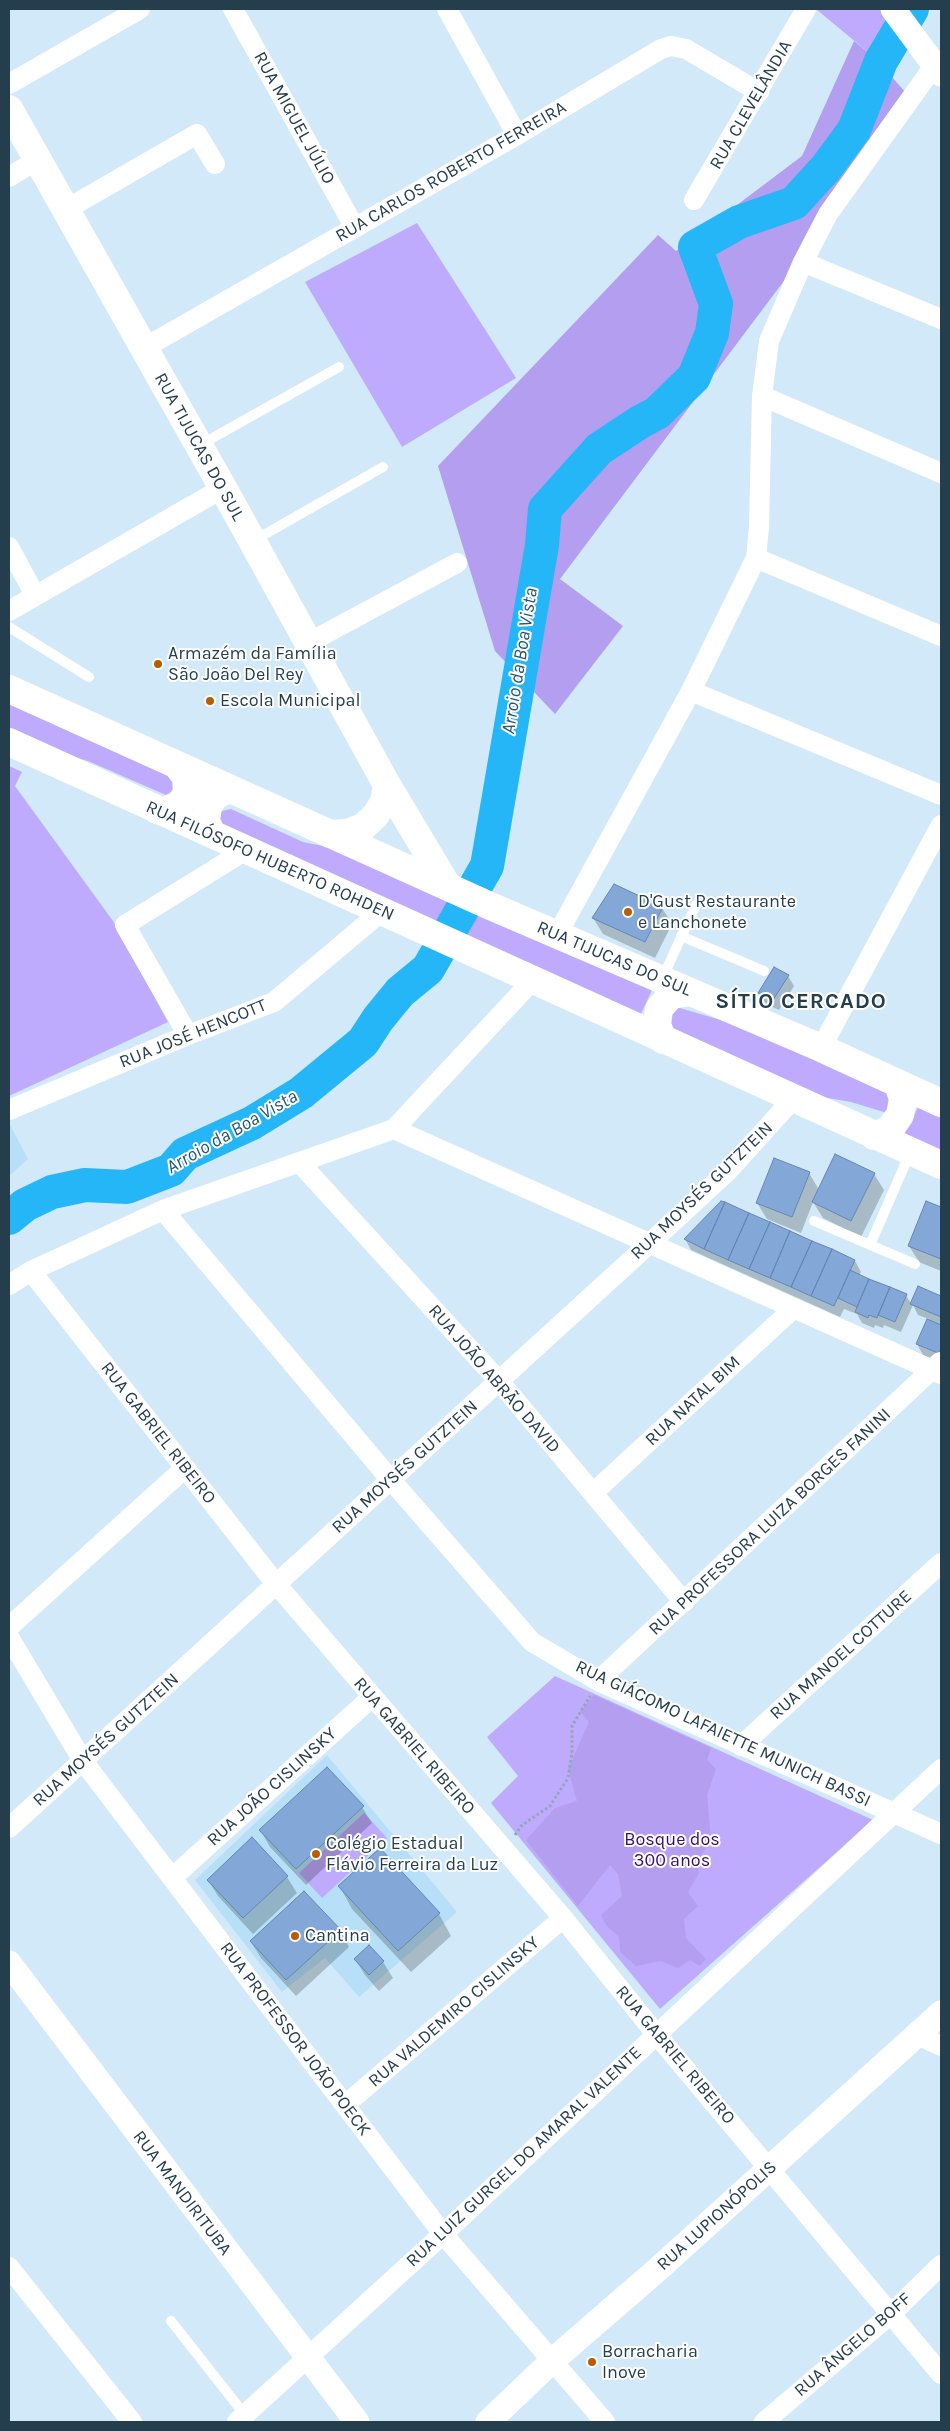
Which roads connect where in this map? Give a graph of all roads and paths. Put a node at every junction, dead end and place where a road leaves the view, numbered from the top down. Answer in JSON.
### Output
{"nodes":[{"id":1,"x":140,"y":9,"type":"edge"},
{"id":2,"x":233,"y":9,"type":"edge"},
{"id":3,"x":447,"y":9,"type":"edge"},
{"id":4,"x":806,"y":9,"type":"edge"},
{"id":5,"x":893,"y":9,"type":"edge"},
{"id":6,"x":939,"y":67,"type":"edge"},
{"id":7,"x":9,"y":84,"type":"edge"},
{"id":8,"x":759,"y":92,"type":"junction"},
{"id":9,"x":9,"y":110,"type":"edge"},
{"id":10,"x":517,"y":135,"type":"junction"},
{"id":11,"x":37,"y":160,"type":"junction"},
{"id":12,"x":214,"y":164,"type":"dead end"},
{"id":13,"x":9,"y":177,"type":"edge"},
{"id":14,"x":694,"y":200,"type":"dead end"},
{"id":15,"x":66,"y":210,"type":"junction"},
{"id":16,"x":355,"y":228,"type":"junction"},
{"id":17,"x":804,"y":262,"type":"junction"},
{"id":18,"x":941,"y":319,"type":"edge"},
{"id":19,"x":144,"y":348,"type":"junction"},
{"id":20,"x":339,"y":367,"type":"dead end"},
{"id":21,"x":762,"y":396,"type":"junction"},
{"id":22,"x":199,"y":446,"type":"junction"},
{"id":23,"x":382,"y":467,"type":"dead end"},
{"id":24,"x":941,"y":473,"type":"edge"},
{"id":25,"x":223,"y":488,"type":"junction"},
{"id":26,"x":252,"y":541,"type":"junction"},
{"id":27,"x":9,"y":547,"type":"edge"},
{"id":28,"x":756,"y":558,"type":"junction"},
{"id":29,"x":457,"y":563,"type":"dead end"},
{"id":30,"x":35,"y":595,"type":"junction"},
{"id":31,"x":9,"y":611,"type":"edge"},
{"id":32,"x":9,"y":627,"type":"edge"},
{"id":33,"x":941,"y":636,"type":"edge"},
{"id":34,"x":308,"y":643,"type":"junction"},
{"id":35,"x":90,"y":677,"type":"dead end"},
{"id":36,"x":9,"y":688,"type":"edge"},
{"id":37,"x":691,"y":691,"type":"junction"},
{"id":38,"x":9,"y":742,"type":"edge"},
{"id":39,"x":177,"y":765,"type":"junction"},
{"id":40,"x":387,"y":785,"type":"junction"},
{"id":41,"x":230,"y":789,"type":"junction"},
{"id":42,"x":941,"y":795,"type":"edge"},
{"id":43,"x":157,"y":810,"type":"junction"},
{"id":44,"x":941,"y":825,"type":"edge"},
{"id":45,"x":212,"y":834,"type":"junction"},
{"id":46,"x":330,"y":834,"type":"junction"},
{"id":47,"x":246,"y":850,"type":"junction"},
{"id":48,"x":449,"y":888,"type":"junction"},
{"id":49,"x":696,"y":905,"type":"dead end"},
{"id":50,"x":382,"y":911,"type":"junction"},
{"id":51,"x":557,"y":935,"type":"junction"},
{"id":52,"x":681,"y":936,"type":"junction"},
{"id":53,"x":764,"y":971,"type":"dead end"},
{"id":54,"x":662,"y":980,"type":"junction"},
{"id":55,"x":532,"y":981,"type":"junction"},
{"id":56,"x":690,"y":992,"type":"junction"},
{"id":57,"x":188,"y":1035,"type":"junction"},
{"id":58,"x":663,"y":1040,"type":"junction"},
{"id":59,"x":822,"y":1048,"type":"junction"},
{"id":60,"x":898,"y":1084,"type":"junction"},
{"id":61,"x":794,"y":1098,"type":"junction"},
{"id":62,"x":941,"y":1103,"type":"edge"},
{"id":63,"x":9,"y":1110,"type":"edge"},
{"id":64,"x":394,"y":1129,"type":"junction"},
{"id":65,"x":874,"y":1136,"type":"junction"},
{"id":66,"x":910,"y":1152,"type":"junction"},
{"id":67,"x":299,"y":1162,"type":"junction"},
{"id":68,"x":941,"y":1166,"type":"edge"},
{"id":69,"x":163,"y":1210,"type":"junction"},
{"id":70,"x":814,"y":1221,"type":"dead end"},
{"id":71,"x":650,"y":1243,"type":"junction"},
{"id":72,"x":870,"y":1245,"type":"junction"},
{"id":73,"x":915,"y":1264,"type":"dead end"},
{"id":74,"x":31,"y":1271,"type":"junction"},
{"id":75,"x":9,"y":1285,"type":"edge"},
{"id":76,"x":794,"y":1308,"type":"junction"},
{"id":77,"x":939,"y":1368,"type":"edge"},
{"id":78,"x":499,"y":1381,"type":"junction"},
{"id":79,"x":185,"y":1468,"type":"junction"},
{"id":80,"x":391,"y":1480,"type":"junction"},
{"id":81,"x":593,"y":1493,"type":"junction"},
{"id":82,"x":941,"y":1563,"type":"edge"},
{"id":83,"x":276,"y":1584,"type":"junction"},
{"id":84,"x":684,"y":1602,"type":"junction"},
{"id":85,"x":9,"y":1627,"type":"edge"},
{"id":86,"x":9,"y":1637,"type":"edge"},
{"id":87,"x":598,"y":1681,"type":"junction"},
{"id":88,"x":372,"y":1697,"type":"junction"},
{"id":89,"x":741,"y":1746,"type":"junction"},
{"id":90,"x":83,"y":1761,"type":"junction"},
{"id":91,"x":941,"y":1769,"type":"edge"},
{"id":92,"x":894,"y":1812,"type":"junction"},
{"id":93,"x":9,"y":1828,"type":"edge"},
{"id":94,"x":941,"y":1834,"type":"edge"},
{"id":95,"x":503,"y":1849,"type":"junction"},
{"id":96,"x":172,"y":1878,"type":"junction"},
{"id":97,"x":563,"y":1918,"type":"junction"},
{"id":98,"x":9,"y":1963,"type":"edge"},
{"id":99,"x":941,"y":2013,"type":"edge"},
{"id":100,"x":656,"y":2034,"type":"junction"},
{"id":101,"x":917,"y":2035,"type":"junction"},
{"id":102,"x":941,"y":2046,"type":"edge"},
{"id":103,"x":345,"y":2105,"type":"junction"},
{"id":104,"x":770,"y":2168,"type":"junction"},
{"id":105,"x":443,"y":2234,"type":"junction"},
{"id":106,"x":941,"y":2265,"type":"edge"},
{"id":107,"x":9,"y":2267,"type":"edge"},
{"id":108,"x":891,"y":2314,"type":"junction"},
{"id":109,"x":171,"y":2322,"type":"dead end"},
{"id":110,"x":306,"y":2359,"type":"junction"},
{"id":111,"x":552,"y":2361,"type":"junction"},
{"id":112,"x":941,"y":2374,"type":"edge"},
{"id":113,"x":241,"y":2418,"type":"edge"},
{"id":114,"x":489,"y":2421,"type":"edge"},
{"id":115,"x":132,"y":2422,"type":"edge"},
{"id":116,"x":357,"y":2422,"type":"edge"},
{"id":117,"x":605,"y":2422,"type":"edge"},
{"id":118,"x":764,"y":2422,"type":"edge"}],
"edges":[{"from":1,"to":7,"type":"street"},
{"from":2,"to":16,"type":"street","name":"RUA MIGUEL JÚLIO"},
{"from":3,"to":10,"type":"street"},
{"from":4,"to":8,"type":"street","name":"RUA CLEVELÂNDIA"},
{"from":5,"to":6,"type":"street"},
{"from":6,"to":17,"type":"street"},
{"from":8,"to":10,"type":"street","name":"RUA CARLOS ROBERTO FERREIRA"},
{"from":8,"to":14,"type":"street","name":"RUA CLEVELÂNDIA"},
{"from":9,"to":11,"type":"main road","name":"RUA TIJUCAS DO SUL"},
{"from":10,"to":16,"type":"street","name":"RUA CARLOS ROBERTO FERREIRA"},
{"from":11,"to":13,"type":"street"},
{"from":11,"to":15,"type":"main road","name":"RUA TIJUCAS DO SUL"},
{"from":12,"to":15,"type":"street"},
{"from":15,"to":19,"type":"main road","name":"RUA TIJUCAS DO SUL"},
{"from":16,"to":19,"type":"street","name":"RUA CARLOS ROBERTO FERREIRA"},
{"from":17,"to":18,"type":"street"},
{"from":17,"to":21,"type":"street"},
{"from":19,"to":22,"type":"main road","name":"RUA TIJUCAS DO SUL"},
{"from":20,"to":22,"type":"lane"},
{"from":21,"to":24,"type":"street"},
{"from":21,"to":28,"type":"street"},
{"from":22,"to":25,"type":"main road","name":"RUA TIJUCAS DO SUL"},
{"from":23,"to":26,"type":"lane"},
{"from":25,"to":26,"type":"main road","name":"RUA TIJUCAS DO SUL"},
{"from":25,"to":30,"type":"street"},
{"from":26,"to":34,"type":"main road","name":"RUA TIJUCAS DO SUL"},
{"from":27,"to":30,"type":"street"},
{"from":28,"to":33,"type":"street"},
{"from":28,"to":37,"type":"street"},
{"from":29,"to":34,"type":"street"},
{"from":30,"to":31,"type":"street"},
{"from":32,"to":35,"type":"lane"},
{"from":34,"to":40,"type":"main road","name":"RUA TIJUCAS DO SUL"},
{"from":36,"to":39,"type":"main road"},
{"from":37,"to":42,"type":"street"},
{"from":37,"to":51,"type":"street"},
{"from":38,"to":43,"type":"main road","name":"RUA FILÓSOFO HUBERTO ROHDEN"},
{"from":39,"to":41,"type":"main road"},
{"from":39,"to":43,"type":"main road"},
{"from":40,"to":46,"type":"main road"},
{"from":40,"to":48,"type":"main road","name":"RUA TIJUCAS DO SUL"},
{"from":41,"to":45,"type":"main road"},
{"from":41,"to":46,"type":"main road"},
{"from":43,"to":45,"type":"main road","name":"RUA FILÓSOFO HUBERTO ROHDEN"},
{"from":44,"to":59,"type":"street"},
{"from":45,"to":47,"type":"main road","name":"RUA FILÓSOFO HUBERTO ROHDEN"},
{"from":46,"to":48,"type":"main road"},
{"from":47,"to":50,"type":"main road","name":"RUA FILÓSOFO HUBERTO ROHDEN"},
{"from":47,"to":57,"type":"street"},
{"from":48,"to":51,"type":"main road","name":"RUA TIJUCAS DO SUL"},
{"from":49,"to":52,"type":"lane"},
{"from":50,"to":55,"type":"main road","name":"RUA FILÓSOFO HUBERTO ROHDEN"},
{"from":50,"to":57,"type":"street","name":"RUA JOSÉ HENCOTT"},
{"from":51,"to":54,"type":"main road","name":"RUA TIJUCAS DO SUL"},
{"from":52,"to":53,"type":"lane"},
{"from":52,"to":54,"type":"lane"},
{"from":54,"to":56,"type":"main road","name":"RUA TIJUCAS DO SUL"},
{"from":55,"to":58,"type":"main road"},
{"from":55,"to":64,"type":"street"},
{"from":56,"to":58,"type":"main road"},
{"from":56,"to":59,"type":"main road","name":"RUA TIJUCAS DO SUL"},
{"from":57,"to":63,"type":"street","name":"RUA JOSÉ HENCOTT"},
{"from":58,"to":61,"type":"main road"},
{"from":59,"to":60,"type":"main road","name":"RUA TIJUCAS DO SUL"},
{"from":60,"to":62,"type":"main road","name":"RUA TIJUCAS DO SUL"},
{"from":60,"to":65,"type":"main road"},
{"from":61,"to":65,"type":"main road"},
{"from":61,"to":71,"type":"street","name":"RUA MOYSÉS GUTZTEIN"},
{"from":64,"to":67,"type":"street"},
{"from":64,"to":71,"type":"street"},
{"from":65,"to":66,"type":"main road"},
{"from":66,"to":68,"type":"main road"},
{"from":66,"to":72,"type":"lane"},
{"from":67,"to":69,"type":"street"},
{"from":67,"to":78,"type":"street","name":"RUA JOÃO ABRÃO DAVID"},
{"from":69,"to":74,"type":"street"},
{"from":69,"to":80,"type":"street","name":"RUA GIÁCOMO LAFAIETTE MUNICH BASSI"},
{"from":70,"to":72,"type":"lane"},
{"from":71,"to":76,"type":"street"},
{"from":71,"to":78,"type":"street","name":"RUA MOYSÉS GUTZTEIN"},
{"from":72,"to":73,"type":"lane"},
{"from":74,"to":75,"type":"street"},
{"from":74,"to":79,"type":"street","name":"RUA GABRIEL RIBEIRO"},
{"from":76,"to":77,"type":"street"},
{"from":76,"to":81,"type":"street","name":"RUA NATAL BIM"},
{"from":77,"to":84,"type":"street","name":"RUA PROFESSORA LUIZA BORGES FANINI"},
{"from":78,"to":80,"type":"street","name":"RUA MOYSÉS GUTZTEIN"},
{"from":78,"to":81,"type":"street","name":"RUA JOÃO ABRÃO DAVID"},
{"from":79,"to":83,"type":"street","name":"RUA GABRIEL RIBEIRO"},
{"from":79,"to":85,"type":"street"},
{"from":80,"to":83,"type":"street","name":"RUA MOYSÉS GUTZTEIN"},
{"from":80,"to":87,"type":"street","name":"RUA GIÁCOMO LAFAIETTE MUNICH BASSI"},
{"from":81,"to":84,"type":"street","name":"RUA JOÃO ABRÃO DAVID"},
{"from":82,"to":89,"type":"street","name":"RUA MANOEL COTTURE"},
{"from":83,"to":88,"type":"street","name":"RUA GABRIEL RIBEIRO"},
{"from":83,"to":90,"type":"street","name":"RUA MOYSÉS GUTZTEIN"},
{"from":84,"to":87,"type":"street","name":"RUA PROFESSORA LUIZA BORGES FANINI"},
{"from":86,"to":90,"type":"street","name":"RUA PROFESSOR JOÃO POECK"},
{"from":87,"to":89,"type":"street","name":"RUA GIÁCOMO LAFAIETTE MUNICH BASSI"},
{"from":87,"to":95,"type":"path"},
{"from":88,"to":95,"type":"street","name":"RUA GABRIEL RIBEIRO"},
{"from":88,"to":96,"type":"street","name":"RUA JOÃO CISLINSKY"},
{"from":89,"to":92,"type":"street","name":"RUA GIÁCOMO LAFAIETTE MUNICH BASSI"},
{"from":90,"to":93,"type":"street","name":"RUA MOYSÉS GUTZTEIN"},
{"from":90,"to":96,"type":"street","name":"RUA PROFESSOR JOÃO POECK"},
{"from":91,"to":92,"type":"street","name":"RUA LUIZ GURGEL DO AMARAL VALENTE"},
{"from":92,"to":94,"type":"street","name":"RUA GIÁCOMO LAFAIETTE MUNICH BASSI"},
{"from":92,"to":100,"type":"street","name":"RUA LUIZ GURGEL DO AMARAL VALENTE"},
{"from":95,"to":97,"type":"street","name":"RUA GABRIEL RIBEIRO"},
{"from":96,"to":103,"type":"street","name":"RUA PROFESSOR JOÃO POECK"},
{"from":97,"to":100,"type":"street","name":"RUA GABRIEL RIBEIRO"},
{"from":97,"to":103,"type":"street","name":"RUA VALDEMIRO CISLINSKY"},
{"from":98,"to":110,"type":"street","name":"RUA MANDIRITUBA"},
{"from":99,"to":101,"type":"street","name":"RUA LUPIONÓPOLIS"},
{"from":100,"to":104,"type":"street","name":"RUA GABRIEL RIBEIRO"},
{"from":100,"to":105,"type":"street","name":"RUA LUIZ GURGEL DO AMARAL VALENTE"},
{"from":101,"to":102,"type":"street"},
{"from":101,"to":104,"type":"street","name":"RUA LUPIONÓPOLIS"},
{"from":103,"to":105,"type":"street","name":"RUA PROFESSOR JOÃO POECK"},
{"from":104,"to":108,"type":"street","name":"RUA GABRIEL RIBEIRO"},
{"from":104,"to":111,"type":"street","name":"RUA LUPIONÓPOLIS"},
{"from":105,"to":110,"type":"street","name":"RUA LUIZ GURGEL DO AMARAL VALENTE"},
{"from":105,"to":111,"type":"street","name":"RUA PROFESSOR JOÃO POECK"},
{"from":106,"to":108,"type":"street","name":"RUA ÂNGELO BOFF"},
{"from":107,"to":115,"type":"street"},
{"from":108,"to":112,"type":"street","name":"RUA GABRIEL RIBEIRO"},
{"from":108,"to":118,"type":"street","name":"RUA ÂNGELO BOFF"},
{"from":109,"to":113,"type":"lane"},
{"from":110,"to":113,"type":"street","name":"RUA LUIZ GURGEL DO AMARAL VALENTE"},
{"from":110,"to":116,"type":"street","name":"RUA MANDIRITUBA"},
{"from":111,"to":114,"type":"street","name":"RUA LUPIONÓPOLIS"},
{"from":111,"to":117,"type":"street","name":"RUA PROFESSOR JOÃO POECK"}]}
